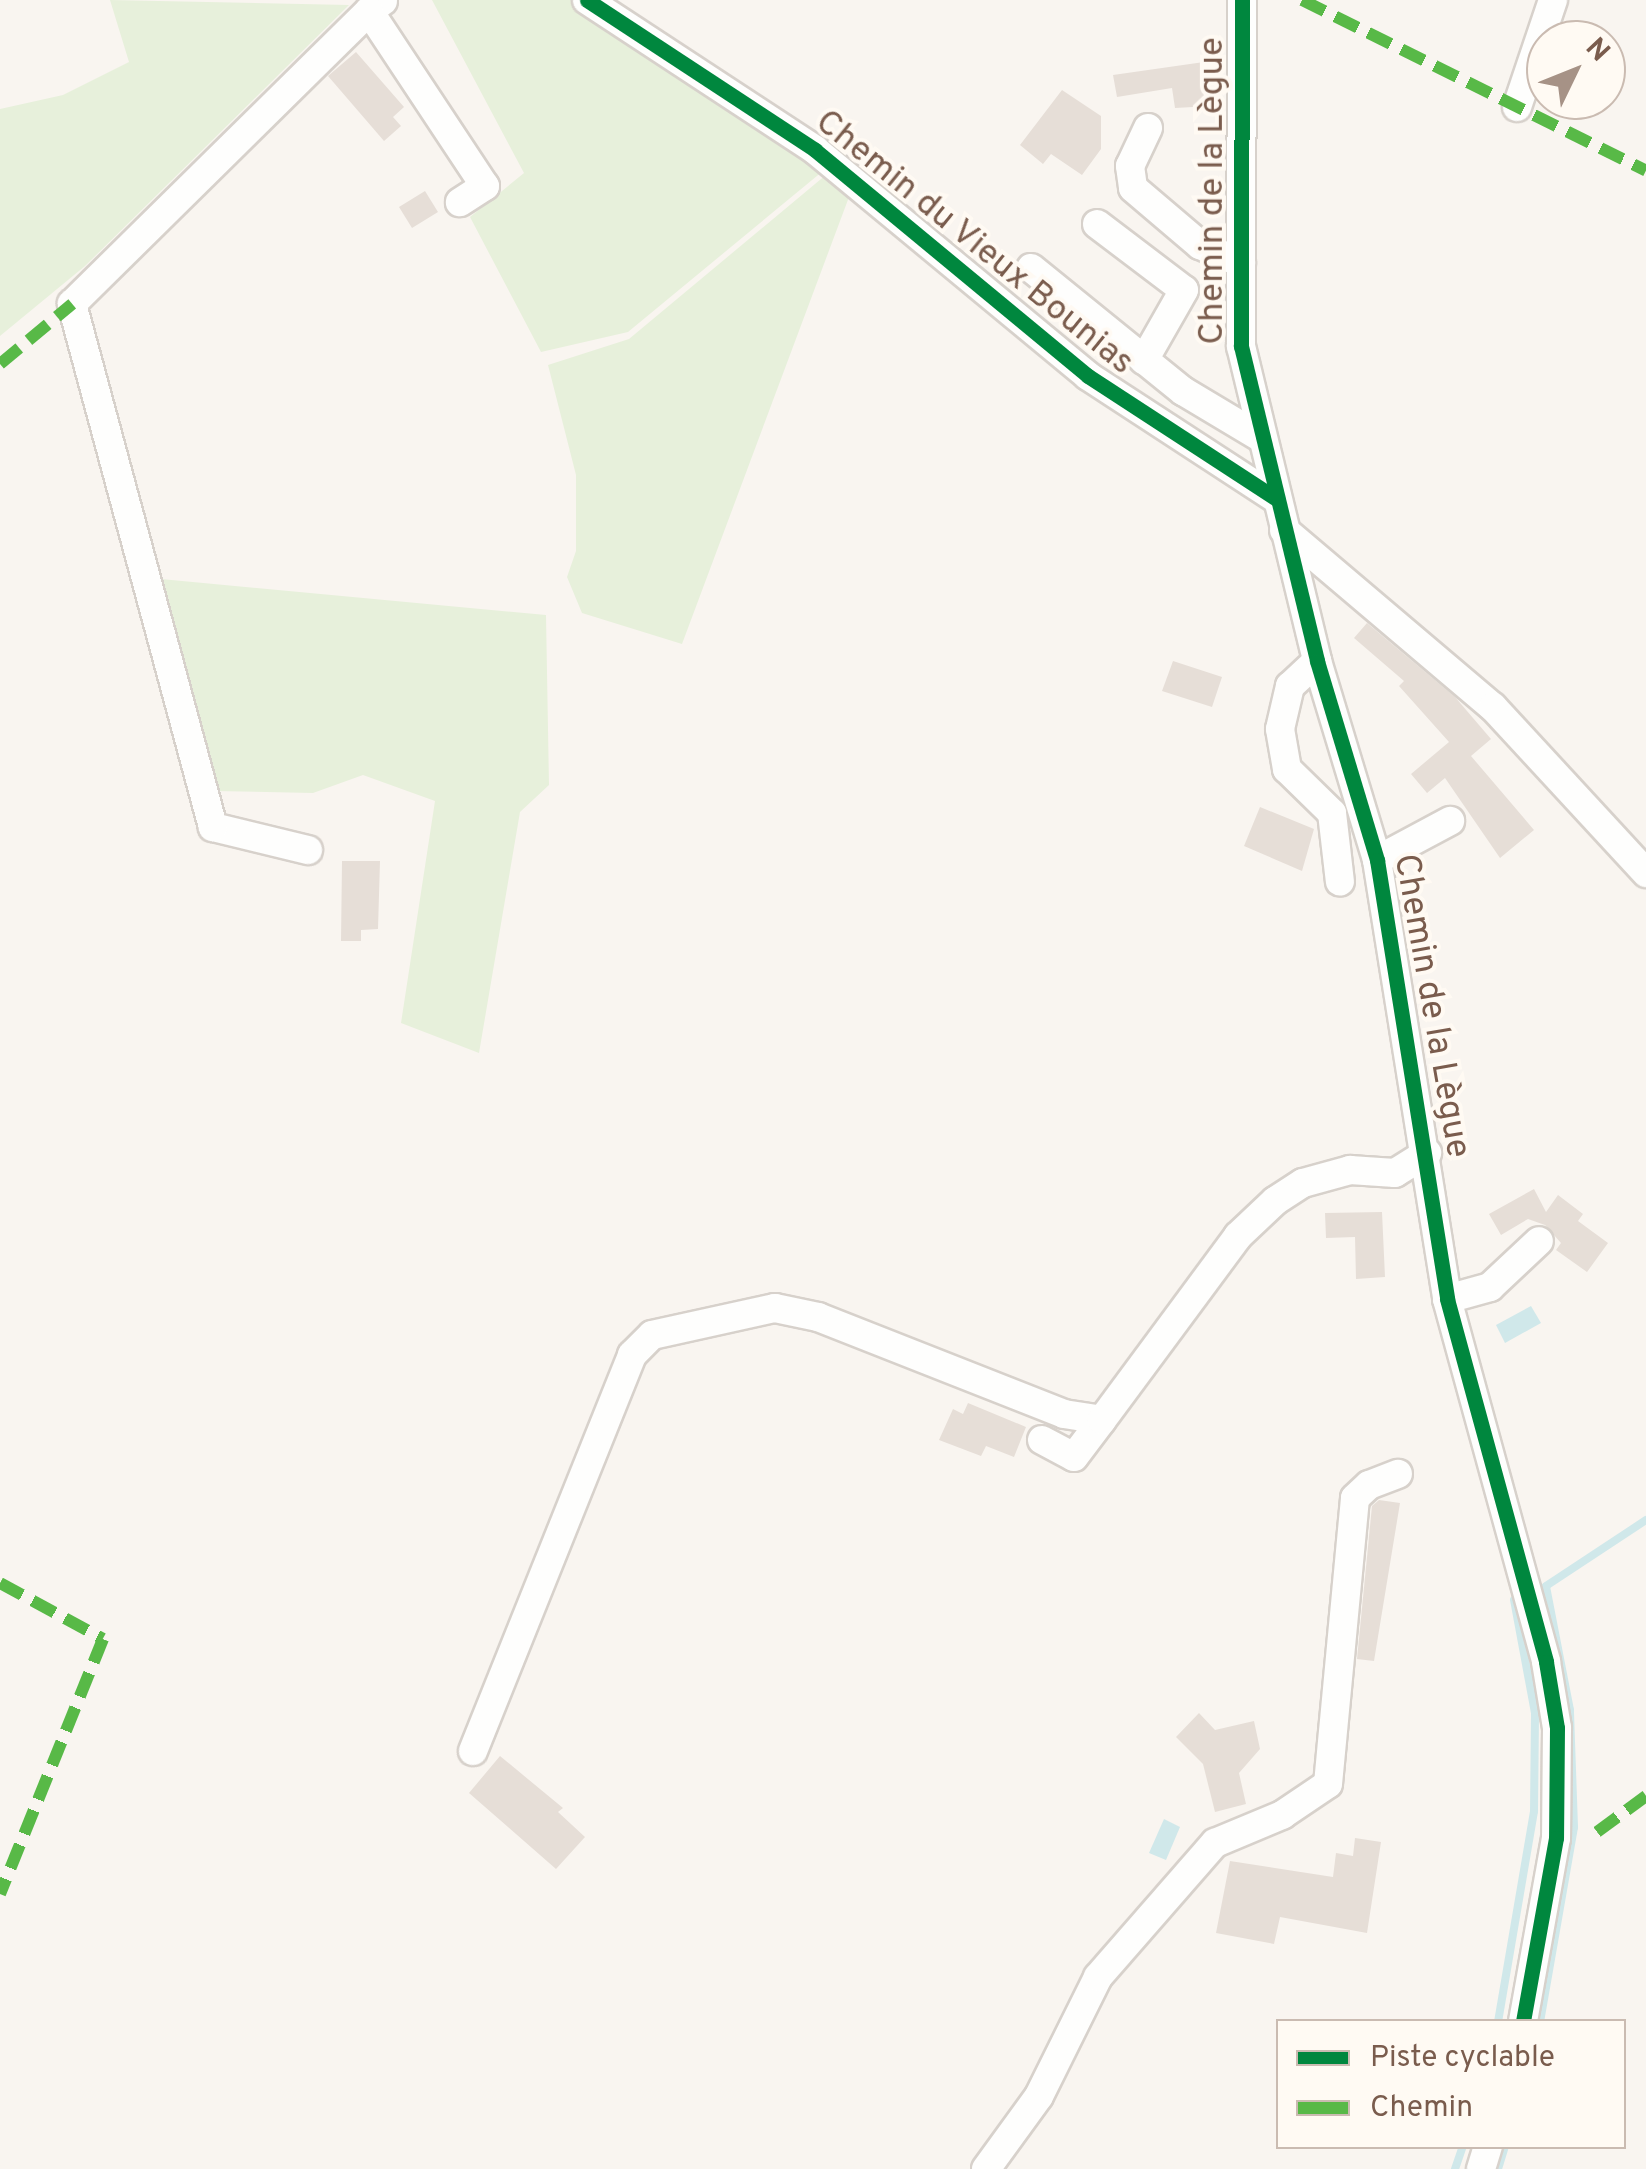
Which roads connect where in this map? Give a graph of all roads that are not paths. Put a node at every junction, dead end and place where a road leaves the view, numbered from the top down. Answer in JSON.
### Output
{"nodes":[{"id":1,"x":587,"y":0,"type":"edge"},
{"id":2,"x":1242,"y":0,"type":"edge"},
{"id":3,"x":1553,"y":0,"type":"edge"},
{"id":4,"x":376,"y":6,"type":"edge"},
{"id":5,"x":1518,"y":107,"type":"dead end"},
{"id":6,"x":1148,"y":128,"type":"dead end"},
{"id":7,"x":460,"y":202,"type":"dead end"},
{"id":8,"x":1097,"y":224,"type":"dead end"},
{"id":9,"x":1242,"y":263,"type":"junction"},
{"id":10,"x":1031,"y":268,"type":"dead end"},
{"id":11,"x":1144,"y":360,"type":"junction"},
{"id":12,"x":1260,"y":437,"type":"junction"},
{"id":13,"x":1275,"y":498,"type":"junction"},
{"id":14,"x":1284,"y":530,"type":"junction"},
{"id":15,"x":1318,"y":661,"type":"junction"},
{"id":16,"x":1450,"y":821,"type":"dead end"},
{"id":17,"x":308,"y":850,"type":"dead end"},
{"id":18,"x":1377,"y":860,"type":"junction"},
{"id":19,"x":1646,"y":873,"type":"edge"},
{"id":20,"x":1340,"y":882,"type":"dead end"},
{"id":21,"x":1427,"y":1153,"type":"junction"},
{"id":22,"x":1539,"y":1241,"type":"dead end"},
{"id":23,"x":1448,"y":1299,"type":"junction"},
{"id":24,"x":1102,"y":1420,"type":"junction"},
{"id":25,"x":1042,"y":1440,"type":"dead end"},
{"id":26,"x":1398,"y":1474,"type":"dead end"},
{"id":27,"x":473,"y":1751,"type":"dead end"},
{"id":28,"x":1524,"y":2019,"type":"edge"},
{"id":29,"x":986,"y":2169,"type":"edge"}],
"edges":[{"from":1,"to":13,"type":"street","name":"Chemin du Vieux Bounias"},
{"from":2,"to":9,"type":"street","name":"Chemin de la Lègue"},
{"from":3,"to":5,"type":"street"},
{"from":4,"to":7,"type":"street"},
{"from":4,"to":17,"type":"street"},
{"from":6,"to":9,"type":"street"},
{"from":8,"to":11,"type":"street"},
{"from":9,"to":12,"type":"street","name":"Chemin de la Lègue"},
{"from":10,"to":11,"type":"street"},
{"from":11,"to":12,"type":"street"},
{"from":12,"to":13,"type":"street","name":"Chemin de la Lègue"},
{"from":13,"to":14,"type":"street","name":"Chemin de la Lègue"},
{"from":14,"to":15,"type":"street","name":"Chemin de la Lègue"},
{"from":14,"to":19,"type":"street"},
{"from":15,"to":18,"type":"street","name":"Chemin de la Lègue"},
{"from":15,"to":20,"type":"street"},
{"from":16,"to":18,"type":"street"},
{"from":18,"to":21,"type":"street","name":"Chemin de la Lègue"},
{"from":21,"to":23,"type":"street","name":"Chemin de la Lègue"},
{"from":21,"to":24,"type":"street"},
{"from":22,"to":23,"type":"street"},
{"from":23,"to":28,"type":"street","name":"Chemin de la Lègue"},
{"from":24,"to":25,"type":"street"},
{"from":24,"to":27,"type":"street"},
{"from":26,"to":29,"type":"street"}]}
